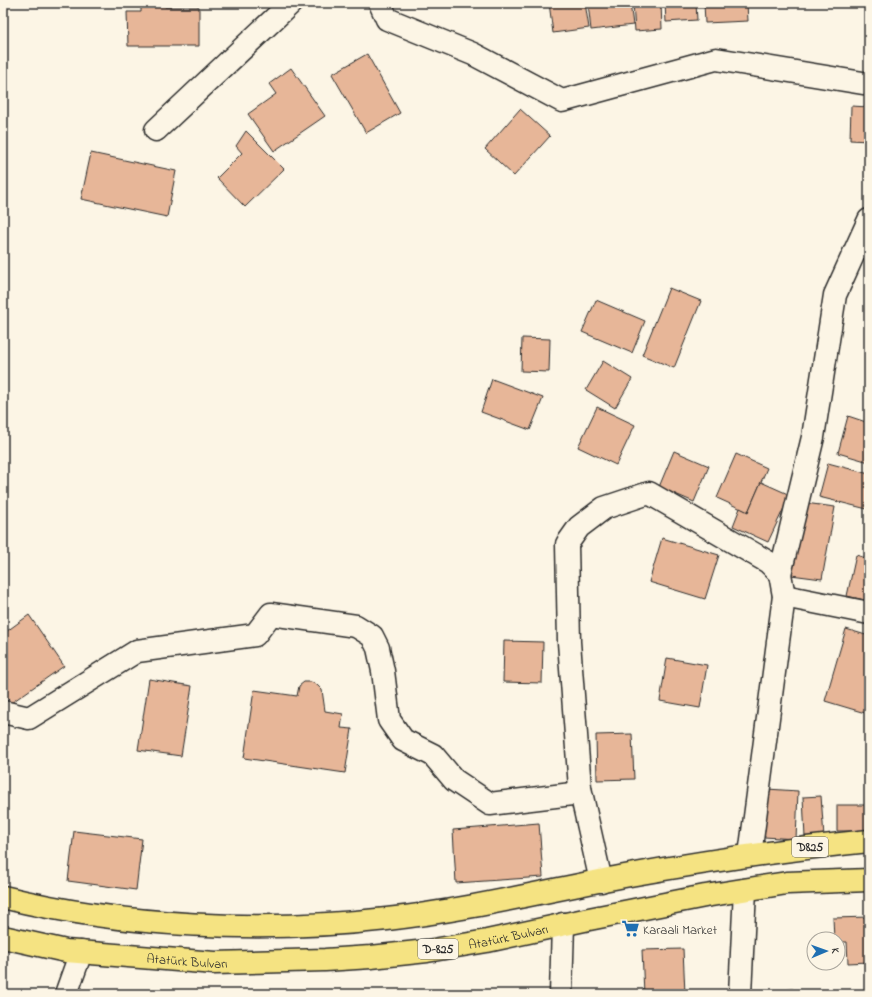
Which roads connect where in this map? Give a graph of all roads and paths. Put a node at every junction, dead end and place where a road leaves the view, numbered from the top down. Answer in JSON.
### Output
{"nodes":[{"id":1,"x":291,"y":3,"type":"edge"},
{"id":2,"x":380,"y":3,"type":"edge"},
{"id":3,"x":869,"y":84,"type":"edge"},
{"id":4,"x":156,"y":130,"type":"dead end"},
{"id":5,"x":869,"y":220,"type":"edge"},
{"id":6,"x":780,"y":574,"type":"junction"},
{"id":7,"x":784,"y":596,"type":"junction"},
{"id":8,"x":869,"y":613,"type":"edge"},
{"id":9,"x":3,"y":712,"type":"edge"},
{"id":10,"x":580,"y":788,"type":"junction"},
{"id":11,"x":869,"y":841,"type":"edge"},
{"id":12,"x":750,"y":855,"type":"junction"},
{"id":13,"x":869,"y":880,"type":"edge"},
{"id":14,"x":601,"y":881,"type":"junction"},
{"id":15,"x":745,"y":890,"type":"junction"},
{"id":16,"x":3,"y":897,"type":"edge"},
{"id":17,"x":563,"y":924,"type":"junction"},
{"id":18,"x":3,"y":937,"type":"edge"},
{"id":19,"x":81,"y":952,"type":"junction"},
{"id":20,"x":66,"y":994,"type":"edge"},
{"id":21,"x":561,"y":994,"type":"edge"},
{"id":22,"x":740,"y":994,"type":"edge"}],
"edges":[{"from":1,"to":4,"type":"street"},
{"from":2,"to":3,"type":"street"},
{"from":5,"to":6,"type":"street"},
{"from":6,"to":7,"type":"street"},
{"from":6,"to":10,"type":"street"},
{"from":7,"to":8,"type":"street"},
{"from":7,"to":12,"type":"street"},
{"from":9,"to":10,"type":"street"},
{"from":10,"to":14,"type":"street"},
{"from":11,"to":12,"type":"highway","number":"D825"},
{"from":12,"to":14,"type":"highway"},
{"from":12,"to":15,"type":"highway"},
{"from":13,"to":15,"type":"highway","name":"Atatürk Bulvarı","number":"D-825"},
{"from":14,"to":16,"type":"highway"},
{"from":15,"to":17,"type":"highway","name":"Atatürk Bulvarı","number":"D-825"},
{"from":15,"to":22,"type":"street"},
{"from":17,"to":19,"type":"highway","name":"Atatürk Bulvarı","number":"D-825"},
{"from":17,"to":21,"type":"street"},
{"from":18,"to":19,"type":"highway","name":"Atatürk Bulvarı","number":"D-825"},
{"from":19,"to":20,"type":"street"}]}
